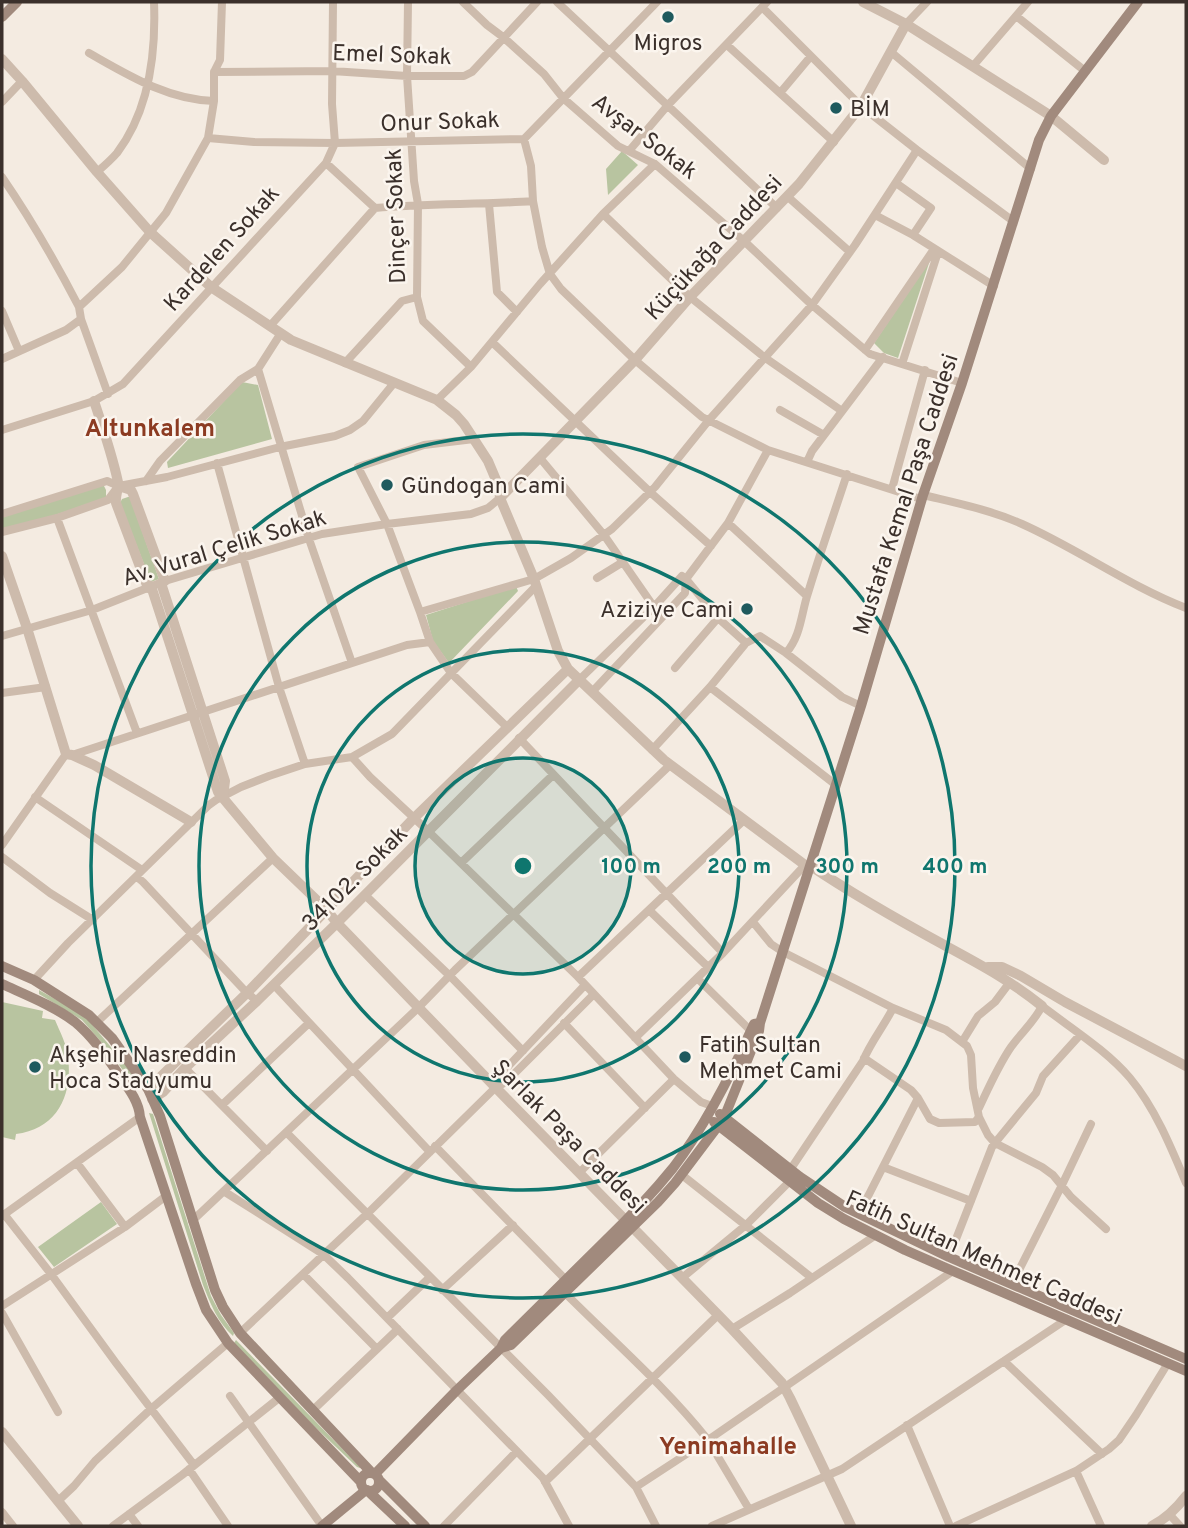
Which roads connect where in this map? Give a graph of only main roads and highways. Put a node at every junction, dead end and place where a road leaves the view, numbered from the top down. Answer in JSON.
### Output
{"nodes":[{"id":1,"x":17,"y":2,"type":"edge"},
{"id":2,"x":1138,"y":2,"type":"edge"},
{"id":3,"x":2,"y":17,"type":"edge"},
{"id":4,"x":2,"y":967,"type":"edge"},
{"id":5,"x":34,"y":980,"type":"junction"},
{"id":6,"x":2,"y":984,"type":"edge"},
{"id":7,"x":27,"y":995,"type":"junction"},
{"id":8,"x":755,"y":1027,"type":"junction"},
{"id":9,"x":150,"y":1095,"type":"junction"},
{"id":10,"x":706,"y":1108,"type":"junction"},
{"id":11,"x":139,"y":1112,"type":"junction"},
{"id":12,"x":721,"y":1122,"type":"junction"},
{"id":13,"x":790,"y":1175,"type":"junction"},
{"id":14,"x":629,"y":1224,"type":"junction"},
{"id":15,"x":1069,"y":1314,"type":"junction"},
{"id":16,"x":240,"y":1333,"type":"junction"},
{"id":17,"x":228,"y":1343,"type":"junction"},
{"id":18,"x":501,"y":1348,"type":"junction"},
{"id":19,"x":1186,"y":1359,"type":"edge"},
{"id":20,"x":1186,"y":1371,"type":"edge"},
{"id":21,"x":375,"y":1475,"type":"junction"},
{"id":22,"x":365,"y":1488,"type":"junction"},
{"id":23,"x":322,"y":1526,"type":"edge"},
{"id":24,"x":405,"y":1526,"type":"edge"},
{"id":25,"x":425,"y":1526,"type":"edge"}],
"edges":[{"from":1,"to":3,"type":"main road"},
{"from":2,"to":8,"type":"main road","name":"Mustafa Kemal Paşa Caddesi"},
{"from":4,"to":5,"type":"main road"},
{"from":5,"to":7,"type":"main road"},
{"from":5,"to":9,"type":"main road"},
{"from":6,"to":7,"type":"main road"},
{"from":7,"to":11,"type":"main road"},
{"from":8,"to":10,"type":"main road","name":"Mustafa Kemal Paşa Caddesi"},
{"from":8,"to":12,"type":"main road","name":"Mustafa Kemal Paşa Caddesi"},
{"from":9,"to":11,"type":"main road"},
{"from":9,"to":16,"type":"main road"},
{"from":10,"to":12,"type":"main road","name":"Fatih Sultan Mehmet Caddesi"},
{"from":10,"to":14,"type":"main road","name":"Mustafa Kemal Paşa Caddesi"},
{"from":11,"to":17,"type":"main road"},
{"from":12,"to":13,"type":"main road","name":"Fatih Sultan Mehmet Caddesi"},
{"from":12,"to":14,"type":"main road","name":"Mustafa Kemal Paşa Caddesi"},
{"from":13,"to":15,"type":"main road","name":"Fatih Sultan Mehmet Caddesi"},
{"from":13,"to":15,"type":"main road","name":"Fatih Sultan Mehmet Caddesi"},
{"from":14,"to":18,"type":"main road","name":"Mustafa Kemal Paşa Caddesi"},
{"from":14,"to":18,"type":"main road","name":"Mustafa Kemal Paşa Caddesi"},
{"from":15,"to":19,"type":"main road","name":"Fatih Sultan Mehmet Caddesi"},
{"from":15,"to":20,"type":"main road","name":"Fatih Sultan Mehmet Caddesi"},
{"from":16,"to":17,"type":"main road"},
{"from":16,"to":21,"type":"main road"},
{"from":17,"to":22,"type":"main road"},
{"from":18,"to":21,"type":"main road","name":"Mustafa Kemal Paşa Caddesi"},
{"from":21,"to":22,"type":"main road"},
{"from":21,"to":22,"type":"main road"},
{"from":21,"to":25,"type":"main road"},
{"from":22,"to":23,"type":"main road"},
{"from":22,"to":24,"type":"main road"}]}
